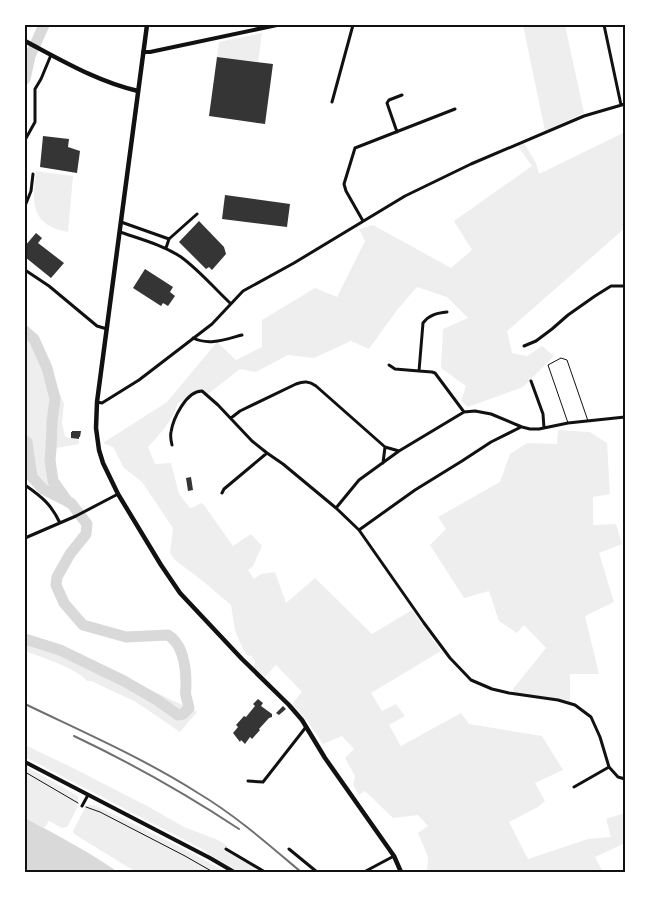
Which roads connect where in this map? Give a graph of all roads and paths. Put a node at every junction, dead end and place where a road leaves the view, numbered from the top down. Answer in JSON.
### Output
{"nodes":[{"id":1,"x":147,"y":25,"type":"edge"},
{"id":2,"x":277,"y":25,"type":"edge"},
{"id":3,"x":353,"y":25,"type":"edge"},
{"id":4,"x":604,"y":25,"type":"edge"},
{"id":5,"x":27,"y":42,"type":"edge"},
{"id":6,"x":143,"y":52,"type":"junction"},
{"id":7,"x":51,"y":54,"type":"junction"},
{"id":8,"x":138,"y":91,"type":"junction"},
{"id":9,"x":402,"y":96,"type":"dead end"},
{"id":10,"x":332,"y":102,"type":"dead end"},
{"id":11,"x":623,"y":105,"type":"edge"},
{"id":12,"x":455,"y":109,"type":"dead end"},
{"id":13,"x":397,"y":132,"type":"junction"},
{"id":14,"x":25,"y":140,"type":"edge"},
{"id":15,"x":32,"y":174,"type":"dead end"},
{"id":16,"x":25,"y":206,"type":"edge"},
{"id":17,"x":197,"y":214,"type":"dead end"},
{"id":18,"x":363,"y":221,"type":"junction"},
{"id":19,"x":121,"y":222,"type":"junction"},
{"id":20,"x":120,"y":232,"type":"junction"},
{"id":21,"x":169,"y":239,"type":"junction"},
{"id":22,"x":166,"y":248,"type":"junction"},
{"id":23,"x":25,"y":270,"type":"edge"},
{"id":24,"x":625,"y":286,"type":"edge"},
{"id":25,"x":230,"y":303,"type":"junction"},
{"id":26,"x":447,"y":312,"type":"dead end"},
{"id":27,"x":107,"y":329,"type":"junction"},
{"id":28,"x":242,"y":335,"type":"dead end"},
{"id":29,"x":193,"y":338,"type":"junction"},
{"id":30,"x":524,"y":346,"type":"dead end"},
{"id":31,"x":390,"y":364,"type":"dead end"},
{"id":32,"x":419,"y":371,"type":"junction"},
{"id":33,"x":531,"y":381,"type":"dead end"},
{"id":34,"x":97,"y":402,"type":"junction"},
{"id":35,"x":464,"y":412,"type":"junction"},
{"id":36,"x":625,"y":416,"type":"edge"},
{"id":37,"x":231,"y":418,"type":"junction"},
{"id":38,"x":588,"y":421,"type":"junction"},
{"id":39,"x":568,"y":423,"type":"junction"},
{"id":40,"x":522,"y":427,"type":"junction"},
{"id":41,"x":544,"y":428,"type":"junction"},
{"id":42,"x":172,"y":445,"type":"dead end"},
{"id":43,"x":385,"y":447,"type":"junction"},
{"id":44,"x":399,"y":451,"type":"junction"},
{"id":45,"x":267,"y":453,"type":"junction"},
{"id":46,"x":384,"y":462,"type":"junction"},
{"id":47,"x":25,"y":485,"type":"edge"},
{"id":48,"x":222,"y":493,"type":"dead end"},
{"id":49,"x":118,"y":494,"type":"junction"},
{"id":50,"x":336,"y":508,"type":"junction"},
{"id":51,"x":60,"y":523,"type":"junction"},
{"id":52,"x":359,"y":530,"type":"junction"},
{"id":53,"x":25,"y":538,"type":"edge"},
{"id":54,"x":306,"y":727,"type":"junction"},
{"id":55,"x":25,"y":762,"type":"edge"},
{"id":56,"x":609,"y":767,"type":"junction"},
{"id":57,"x":25,"y":772,"type":"edge"},
{"id":58,"x":625,"y":779,"type":"edge"},
{"id":59,"x":248,"y":781,"type":"dead end"},
{"id":60,"x":574,"y":787,"type":"dead end"},
{"id":61,"x":88,"y":795,"type":"junction"},
{"id":62,"x":82,"y":806,"type":"junction"},
{"id":63,"x":226,"y":849,"type":"dead end"},
{"id":64,"x":289,"y":849,"type":"dead end"},
{"id":65,"x":394,"y":856,"type":"junction"},
{"id":66,"x":213,"y":872,"type":"edge"},
{"id":67,"x":234,"y":872,"type":"edge"},
{"id":68,"x":264,"y":872,"type":"edge"},
{"id":69,"x":318,"y":872,"type":"edge"},
{"id":70,"x":364,"y":872,"type":"edge"},
{"id":71,"x":401,"y":872,"type":"edge"}],
"edges":[{"from":1,"to":6,"type":"main road"},
{"from":2,"to":6,"type":"street"},
{"from":3,"to":10,"type":"street"},
{"from":4,"to":11,"type":"street"},
{"from":5,"to":7,"type":"main road"},
{"from":6,"to":8,"type":"main road"},
{"from":7,"to":8,"type":"main road"},
{"from":7,"to":14,"type":"street"},
{"from":8,"to":19,"type":"main road"},
{"from":9,"to":13,"type":"street"},
{"from":11,"to":18,"type":"street"},
{"from":12,"to":13,"type":"street"},
{"from":13,"to":18,"type":"street"},
{"from":15,"to":16,"type":"street"},
{"from":17,"to":21,"type":"street"},
{"from":18,"to":25,"type":"street"},
{"from":19,"to":20,"type":"main road"},
{"from":19,"to":21,"type":"street"},
{"from":20,"to":22,"type":"street"},
{"from":20,"to":27,"type":"main road"},
{"from":21,"to":22,"type":"street"},
{"from":22,"to":25,"type":"street"},
{"from":23,"to":27,"type":"street"},
{"from":24,"to":30,"type":"street"},
{"from":25,"to":29,"type":"street"},
{"from":26,"to":32,"type":"street"},
{"from":27,"to":34,"type":"main road"},
{"from":28,"to":29,"type":"street"},
{"from":29,"to":34,"type":"street"},
{"from":31,"to":32,"type":"street"},
{"from":32,"to":35,"type":"street"},
{"from":33,"to":41,"type":"street"},
{"from":34,"to":49,"type":"main road"},
{"from":35,"to":40,"type":"street"},
{"from":35,"to":44,"type":"street"},
{"from":36,"to":38,"type":"street"},
{"from":37,"to":42,"type":"street"},
{"from":37,"to":43,"type":"street"},
{"from":37,"to":45,"type":"street"},
{"from":38,"to":39,"type":"street"},
{"from":38,"to":39,"type":"lane"},
{"from":39,"to":41,"type":"street"},
{"from":40,"to":41,"type":"street"},
{"from":40,"to":52,"type":"street"},
{"from":43,"to":44,"type":"street"},
{"from":43,"to":46,"type":"street"},
{"from":44,"to":46,"type":"street"},
{"from":45,"to":48,"type":"street"},
{"from":45,"to":50,"type":"street"},
{"from":46,"to":50,"type":"street"},
{"from":47,"to":51,"type":"street"},
{"from":49,"to":51,"type":"street"},
{"from":49,"to":54,"type":"main road"},
{"from":50,"to":52,"type":"street"},
{"from":51,"to":53,"type":"street"},
{"from":52,"to":56,"type":"street"},
{"from":54,"to":59,"type":"street"},
{"from":54,"to":65,"type":"main road"},
{"from":55,"to":61,"type":"street"},
{"from":56,"to":58,"type":"street"},
{"from":56,"to":60,"type":"street"},
{"from":57,"to":62,"type":"path"},
{"from":61,"to":62,"type":"street"},
{"from":61,"to":67,"type":"street"},
{"from":62,"to":66,"type":"path"},
{"from":63,"to":68,"type":"street"},
{"from":64,"to":69,"type":"street"},
{"from":65,"to":70,"type":"street"},
{"from":65,"to":71,"type":"main road"}]}
